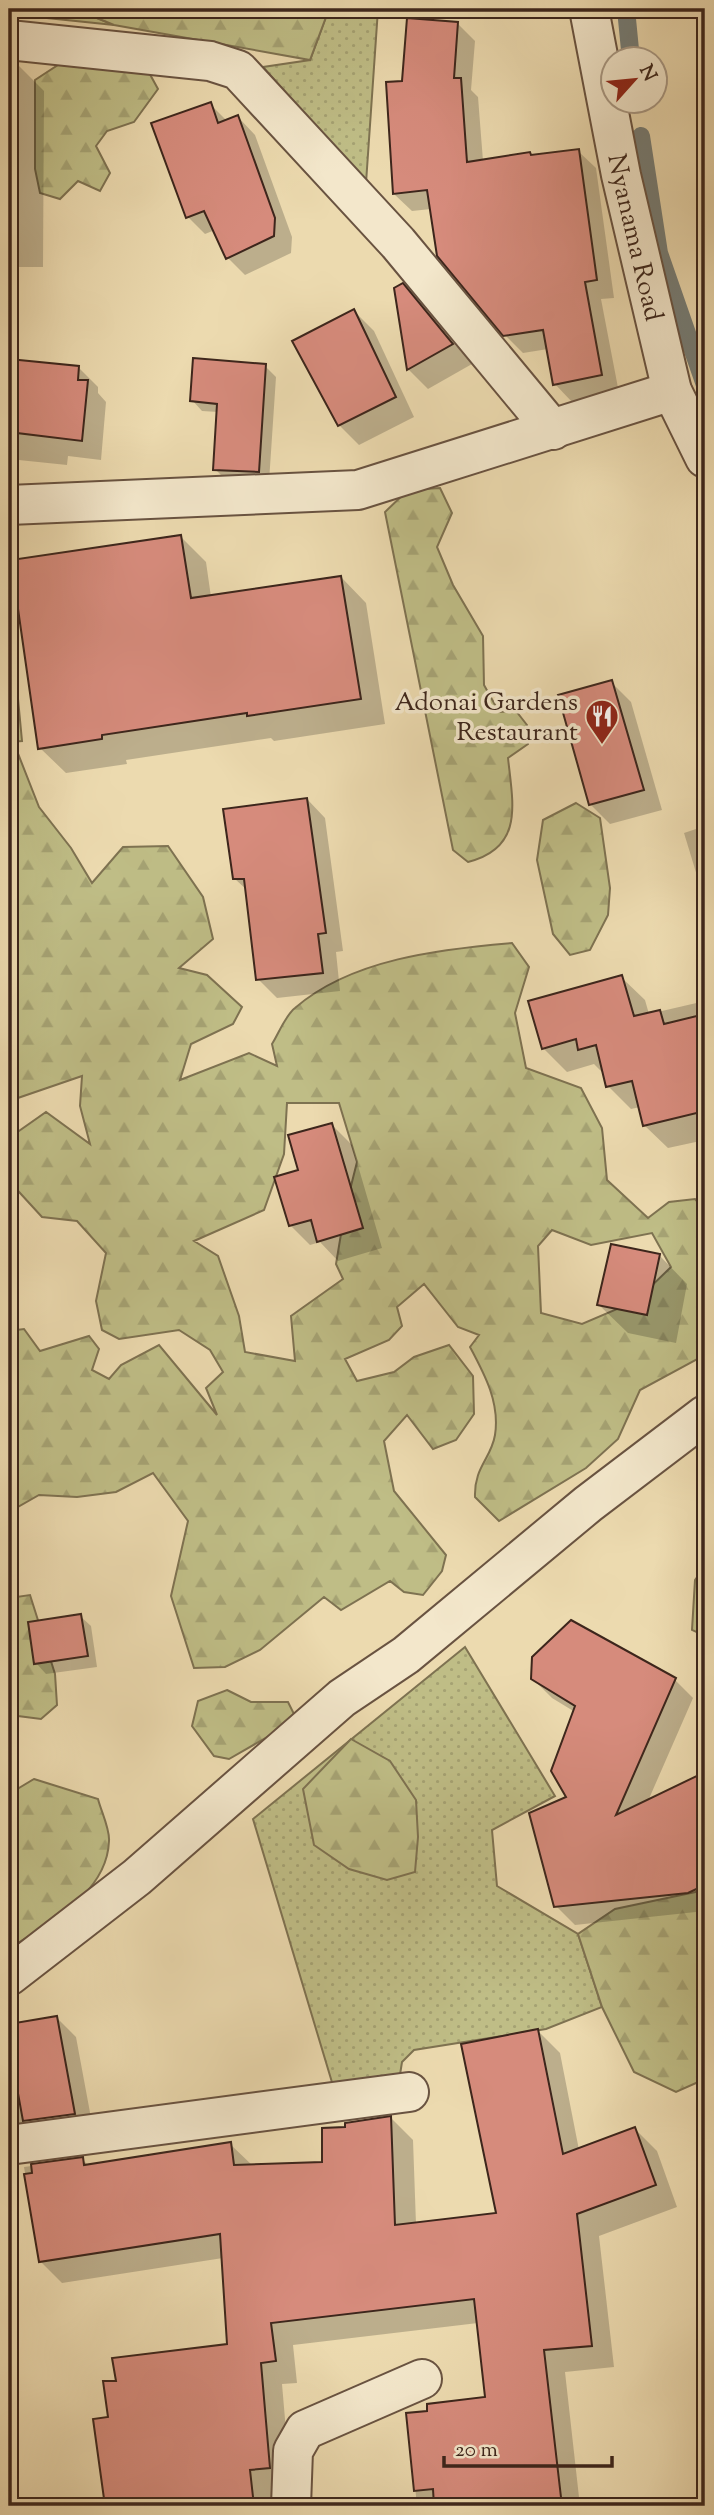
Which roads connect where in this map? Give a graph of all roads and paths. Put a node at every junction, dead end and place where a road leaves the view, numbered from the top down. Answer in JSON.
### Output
{"nodes":[{"id":1,"x":589,"y":9,"type":"edge"},
{"id":2,"x":9,"y":40,"type":"edge"},
{"id":3,"x":672,"y":391,"type":"junction"},
{"id":4,"x":553,"y":430,"type":"junction"},
{"id":5,"x":705,"y":458,"type":"edge"},
{"id":6,"x":9,"y":505,"type":"edge"},
{"id":7,"x":705,"y":1415,"type":"edge"},
{"id":8,"x":9,"y":1976,"type":"edge"},
{"id":9,"x":409,"y":2092,"type":"dead end"},
{"id":10,"x":9,"y":2145,"type":"edge"},
{"id":11,"x":422,"y":2379,"type":"dead end"},
{"id":12,"x":291,"y":2506,"type":"edge"}],
"edges":[{"from":1,"to":3,"type":"street","name":"Nyanama Road"},
{"from":2,"to":4,"type":"street"},
{"from":3,"to":4,"type":"street"},
{"from":3,"to":5,"type":"street","name":"Nyanama Road"},
{"from":4,"to":6,"type":"street"},
{"from":7,"to":8,"type":"street"},
{"from":9,"to":10,"type":"street"},
{"from":11,"to":12,"type":"street"}]}
